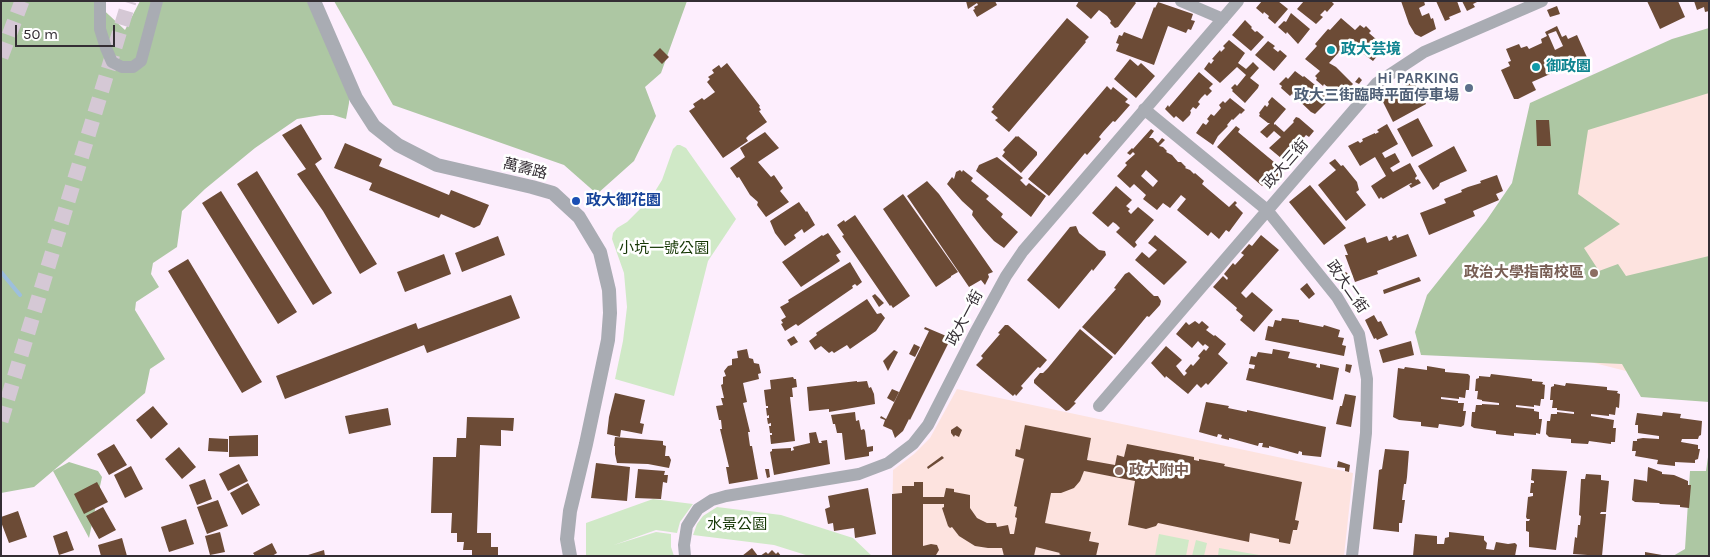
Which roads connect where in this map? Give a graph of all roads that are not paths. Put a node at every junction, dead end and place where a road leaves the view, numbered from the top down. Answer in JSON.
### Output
{"nodes":[{"id":1,"x":100,"y":1,"type":"edge"},
{"id":2,"x":157,"y":1,"type":"edge"},
{"id":3,"x":314,"y":1,"type":"edge"},
{"id":4,"x":1181,"y":1,"type":"edge"},
{"id":5,"x":1238,"y":1,"type":"edge"},
{"id":6,"x":1542,"y":1,"type":"edge"},
{"id":7,"x":1223,"y":19,"type":"junction"},
{"id":8,"x":1144,"y":109,"type":"junction"},
{"id":9,"x":1267,"y":210,"type":"junction"},
{"id":10,"x":1099,"y":406,"type":"dead end"},
{"id":11,"x":570,"y":556,"type":"edge"},
{"id":12,"x":685,"y":556,"type":"edge"},
{"id":13,"x":1352,"y":556,"type":"edge"}],
"edges":[{"from":1,"to":2,"type":"street"},
{"from":3,"to":11,"type":"street","name":"萬壽路"},
{"from":4,"to":7,"type":"street"},
{"from":5,"to":7,"type":"street","name":"政大一街"},
{"from":6,"to":9,"type":"street","name":"政大三街"},
{"from":7,"to":8,"type":"street","name":"政大一街"},
{"from":8,"to":9,"type":"street","name":"政大二街"},
{"from":8,"to":12,"type":"street","name":"政大一街"},
{"from":9,"to":10,"type":"street","name":"政大三街"},
{"from":9,"to":13,"type":"street","name":"政大二街"}]}
